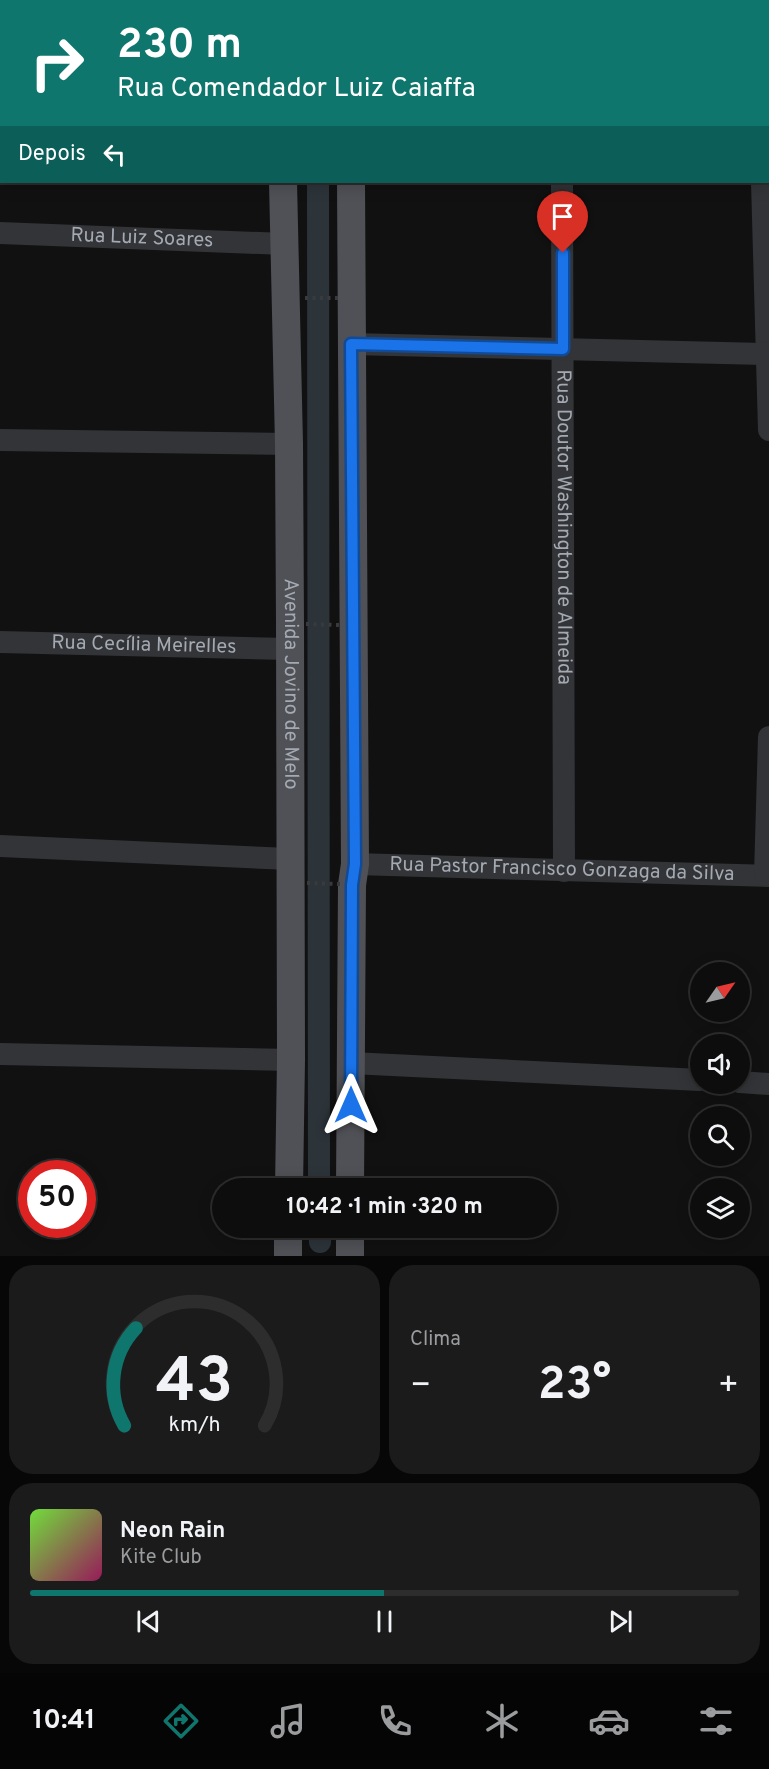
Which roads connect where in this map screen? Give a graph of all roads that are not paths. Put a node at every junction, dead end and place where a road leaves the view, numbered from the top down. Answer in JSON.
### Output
{"nodes":[{"id":1,"x":283,"y":183,"type":"edge"},
{"id":2,"x":351,"y":183,"type":"edge"},
{"id":3,"x":562,"y":183,"type":"edge"},
{"id":4,"x":764,"y":183,"type":"edge"},
{"id":5,"x":0,"y":233,"type":"edge"},
{"id":6,"x":284,"y":244,"type":"junction"},
{"id":7,"x":768,"y":286,"type":"edge"},
{"id":8,"x":351,"y":344,"type":"junction"},
{"id":9,"x":563,"y":349,"type":"junction"},
{"id":10,"x":767,"y":353,"type":"edge"},
{"id":11,"x":769,"y":430,"type":"edge"},
{"id":12,"x":0,"y":440,"type":"edge"},
{"id":13,"x":289,"y":444,"type":"junction"},
{"id":14,"x":0,"y":642,"type":"edge"},
{"id":15,"x":289,"y":650,"type":"junction"},
{"id":16,"x":769,"y":737,"type":"edge"},
{"id":17,"x":0,"y":846,"type":"edge"},
{"id":18,"x":290,"y":859,"type":"junction"},
{"id":19,"x":564,"y":871,"type":"junction"},
{"id":20,"x":347,"y":874,"type":"junction"},
{"id":21,"x":767,"y":876,"type":"edge"},
{"id":22,"x":0,"y":1054,"type":"edge"},
{"id":23,"x":291,"y":1060,"type":"junction"},
{"id":24,"x":351,"y":1063,"type":"junction"},
{"id":25,"x":690,"y":1080,"type":"edge"},
{"id":26,"x":750,"y":1083,"type":"edge"},
{"id":27,"x":769,"y":1084,"type":"edge"},
{"id":28,"x":289,"y":1178,"type":"edge"},
{"id":29,"x":350,"y":1178,"type":"edge"},
{"id":30,"x":288,"y":1238,"type":"edge"},
{"id":31,"x":350,"y":1238,"type":"edge"},
{"id":32,"x":288,"y":1256,"type":"edge"},
{"id":33,"x":350,"y":1256,"type":"edge"}],
"edges":[{"from":1,"to":6,"type":"main road","name":"Avenida Jovino de Melo"},
{"from":2,"to":8,"type":"main road"},
{"from":3,"to":9,"type":"street","name":"Rua Doutor Washington de Almeida"},
{"from":4,"to":7,"type":"street"},
{"from":5,"to":6,"type":"street","name":"Rua Luiz Soares"},
{"from":6,"to":13,"type":"main road","name":"Avenida Jovino de Melo"},
{"from":7,"to":10,"type":"street"},
{"from":8,"to":9,"type":"street"},
{"from":8,"to":20,"type":"main road"},
{"from":9,"to":10,"type":"street"},
{"from":9,"to":19,"type":"street","name":"Rua Doutor Washington de Almeida"},
{"from":10,"to":11,"type":"street"},
{"from":12,"to":13,"type":"street"},
{"from":13,"to":15,"type":"main road","name":"Avenida Jovino de Melo"},
{"from":14,"to":15,"type":"street","name":"Rua Cecília Meirelles"},
{"from":15,"to":18,"type":"main road","name":"Avenida Jovino de Melo"},
{"from":16,"to":21,"type":"street"},
{"from":17,"to":18,"type":"street"},
{"from":18,"to":23,"type":"main road","name":"Avenida Jovino de Melo"},
{"from":19,"to":20,"type":"street","name":"Rua Pastor Francisco Gonzaga da Silva"},
{"from":19,"to":21,"type":"street","name":"Rua Pastor Francisco Gonzaga da Silva"},
{"from":20,"to":24,"type":"main road"},
{"from":22,"to":23,"type":"street"},
{"from":23,"to":28,"type":"main road","name":"Avenida Jovino de Melo"},
{"from":24,"to":25,"type":"street"},
{"from":24,"to":29,"type":"main road"},
{"from":26,"to":27,"type":"street"},
{"from":30,"to":32,"type":"main road"},
{"from":31,"to":33,"type":"main road"}]}
